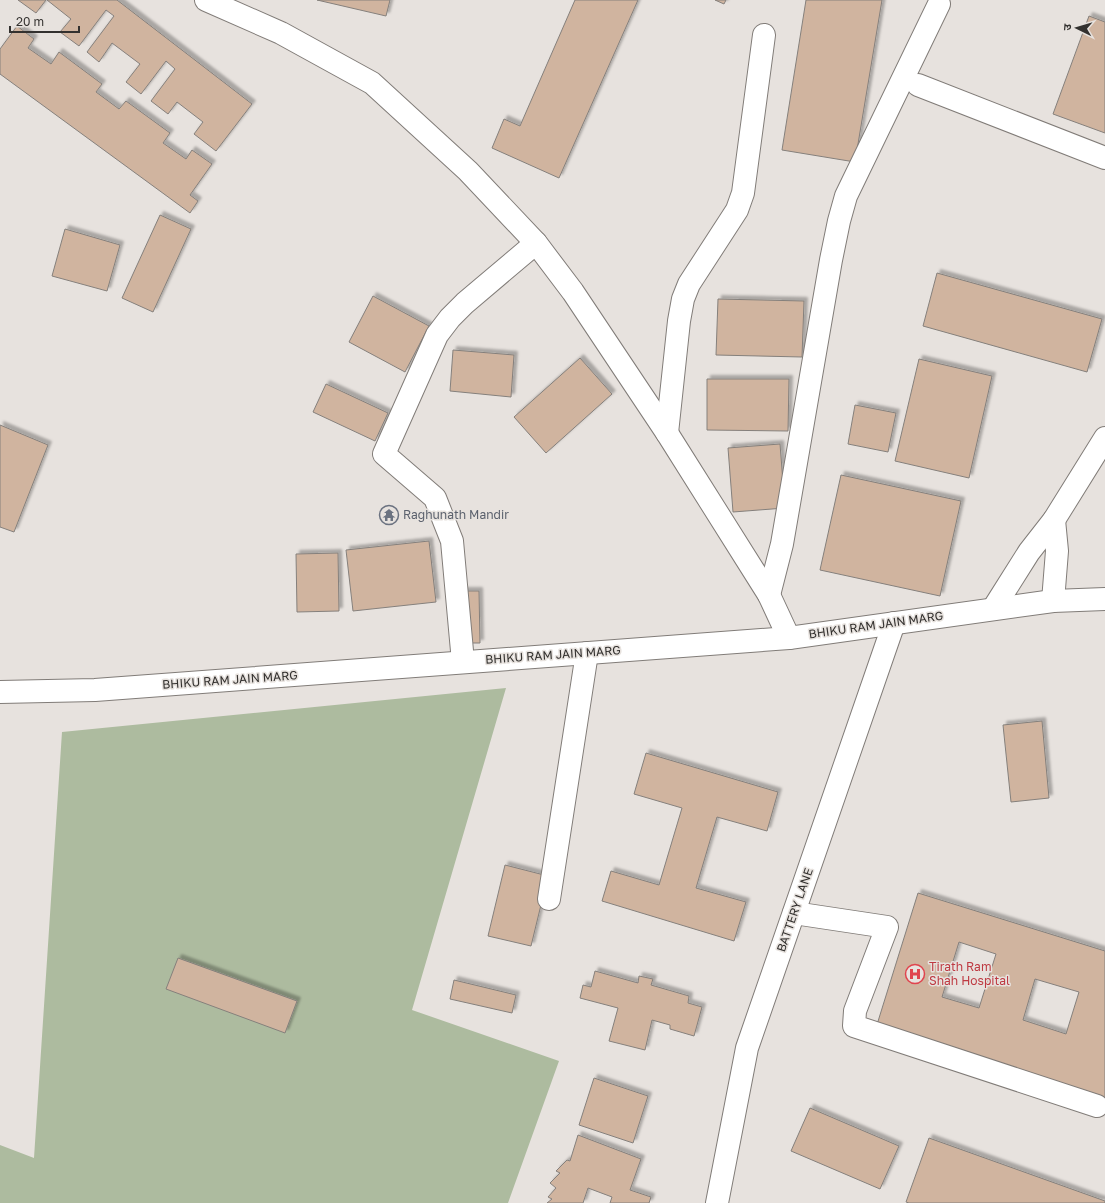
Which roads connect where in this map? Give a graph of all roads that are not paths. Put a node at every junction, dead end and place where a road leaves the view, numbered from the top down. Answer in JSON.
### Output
{"nodes":[{"id":1,"x":206,"y":0,"type":"edge"},
{"id":2,"x":939,"y":4,"type":"dead end"},
{"id":3,"x":764,"y":35,"type":"dead end"},
{"id":4,"x":918,"y":85,"type":"dead end"},
{"id":5,"x":1105,"y":158,"type":"edge"},
{"id":6,"x":536,"y":243,"type":"junction"},
{"id":7,"x":666,"y":433,"type":"junction"},
{"id":8,"x":1105,"y":438,"type":"edge"},
{"id":9,"x":1054,"y":520,"type":"junction"},
{"id":10,"x":769,"y":595,"type":"junction"},
{"id":11,"x":1105,"y":599,"type":"edge"},
{"id":12,"x":1053,"y":601,"type":"junction"},
{"id":13,"x":993,"y":609,"type":"junction"},
{"id":14,"x":894,"y":623,"type":"junction"},
{"id":15,"x":789,"y":638,"type":"junction"},
{"id":16,"x":587,"y":653,"type":"junction"},
{"id":17,"x":463,"y":662,"type":"junction"},
{"id":18,"x":0,"y":692,"type":"edge"},
{"id":19,"x":549,"y":899,"type":"dead end"},
{"id":20,"x":794,"y":913,"type":"junction"},
{"id":21,"x":1096,"y":1106,"type":"dead end"},
{"id":22,"x":717,"y":1203,"type":"edge"}],
"edges":[{"from":1,"to":6,"type":"street"},
{"from":2,"to":10,"type":"street"},
{"from":3,"to":7,"type":"street"},
{"from":4,"to":5,"type":"street"},
{"from":6,"to":7,"type":"street"},
{"from":6,"to":17,"type":"street"},
{"from":7,"to":10,"type":"street"},
{"from":8,"to":9,"type":"street"},
{"from":9,"to":12,"type":"street"},
{"from":9,"to":13,"type":"street"},
{"from":10,"to":15,"type":"street"},
{"from":11,"to":12,"type":"street","name":"BHIKU RAM JAIN MARG"},
{"from":12,"to":13,"type":"street","name":"BHIKU RAM JAIN MARG"},
{"from":13,"to":14,"type":"street","name":"BHIKU RAM JAIN MARG"},
{"from":14,"to":15,"type":"street","name":"BHIKU RAM JAIN MARG"},
{"from":14,"to":20,"type":"street","name":"BATTERY LANE"},
{"from":15,"to":16,"type":"street","name":"BHIKU RAM JAIN MARG"},
{"from":16,"to":17,"type":"street","name":"BHIKU RAM JAIN MARG"},
{"from":16,"to":19,"type":"street"},
{"from":17,"to":18,"type":"street","name":"BHIKU RAM JAIN MARG"},
{"from":20,"to":21,"type":"street"},
{"from":20,"to":22,"type":"street","name":"BATTERY LANE"}]}
